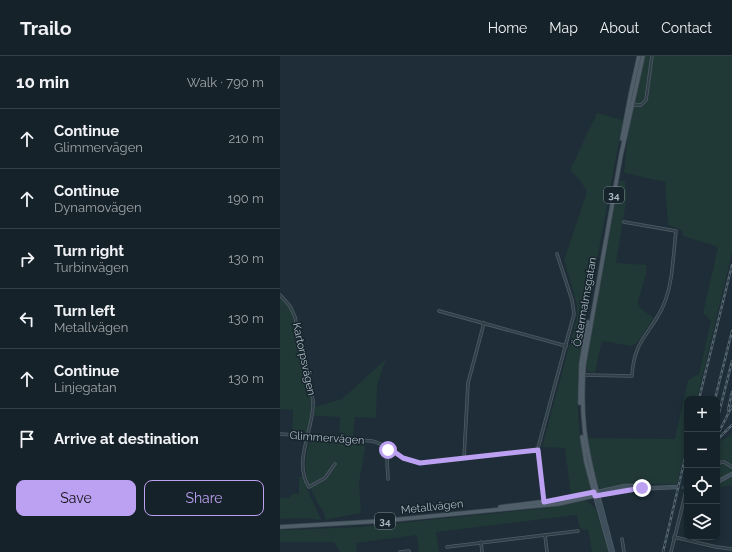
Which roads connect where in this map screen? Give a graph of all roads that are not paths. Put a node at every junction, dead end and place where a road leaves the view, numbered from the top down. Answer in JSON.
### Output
{"nodes":[{"id":1,"x":640,"y":56,"type":"edge"},
{"id":2,"x":643,"y":56,"type":"edge"},
{"id":3,"x":652,"y":56,"type":"edge"},
{"id":4,"x":630,"y":105,"type":"junction"},
{"id":5,"x":624,"y":222,"type":"dead end"},
{"id":6,"x":557,"y":254,"type":"dead end"},
{"id":7,"x":280,"y":295,"type":"edge"},
{"id":8,"x":439,"y":311,"type":"dead end"},
{"id":9,"x":484,"y":323,"type":"junction"},
{"id":10,"x":566,"y":346,"type":"junction"},
{"id":11,"x":581,"y":375,"type":"junction"},
{"id":12,"x":280,"y":434,"type":"edge"},
{"id":13,"x":308,"y":437,"type":"junction"},
{"id":14,"x":389,"y":448,"type":"junction"},
{"id":15,"x":538,"y":450,"type":"junction"},
{"id":16,"x":464,"y":458,"type":"junction"},
{"id":17,"x":720,"y":463,"type":"edge"},
{"id":18,"x":335,"y":464,"type":"dead end"},
{"id":19,"x":732,"y":467,"type":"edge"},
{"id":20,"x":732,"y":474,"type":"edge"},
{"id":21,"x":388,"y":479,"type":"dead end"},
{"id":22,"x":720,"y":480,"type":"edge"},
{"id":23,"x":677,"y":487,"type":"tunnel mouth"},
{"id":24,"x":596,"y":494,"type":"junction"},
{"id":25,"x":684,"y":499,"type":"edge"},
{"id":26,"x":544,"y":504,"type":"junction"},
{"id":27,"x":280,"y":528,"type":"edge"},
{"id":28,"x":578,"y":531,"type":"dead end"},
{"id":29,"x":545,"y":535,"type":"junction"},
{"id":30,"x":674,"y":537,"type":"junction"},
{"id":31,"x":622,"y":539,"type":"dead end"},
{"id":32,"x":481,"y":542,"type":"junction"},
{"id":33,"x":447,"y":547,"type":"dead end"},
{"id":34,"x":732,"y":549,"type":"edge"},
{"id":35,"x":409,"y":551,"type":"dead end"},
{"id":36,"x":400,"y":552,"type":"edge"},
{"id":37,"x":482,"y":552,"type":"edge"},
{"id":38,"x":547,"y":552,"type":"edge"},
{"id":39,"x":612,"y":552,"type":"edge"},
{"id":40,"x":624,"y":552,"type":"edge"},
{"id":41,"x":671,"y":552,"type":"edge"}],
"edges":[{"from":1,"to":4,"type":"main road","name":"Östermalmsgatan","number":"34"},
{"from":2,"to":4,"type":"main road","name":"Östermalmsgatan","number":"34"},
{"from":3,"to":4,"type":"street"},
{"from":4,"to":11,"type":"main road","name":"Östermalmsgatan","number":"34"},
{"from":5,"to":11,"type":"street"},
{"from":6,"to":10,"type":"street"},
{"from":7,"to":13,"type":"street","name":"Kartorpsvägen"},
{"from":8,"to":9,"type":"street"},
{"from":9,"to":10,"type":"street"},
{"from":9,"to":16,"type":"street"},
{"from":10,"to":15,"type":"street"},
{"from":11,"to":24,"type":"main road","name":"Östermalmsgatan","number":"34"},
{"from":12,"to":13,"type":"street","name":"Glimmervägen"},
{"from":13,"to":14,"type":"street","name":"Glimmervägen"},
{"from":13,"to":18,"type":"street","name":"Kartorpsvägen"},
{"from":14,"to":16,"type":"street","name":"Glimmervägen"},
{"from":14,"to":21,"type":"street"},
{"from":15,"to":16,"type":"street","name":"Glimmervägen"},
{"from":15,"to":26,"type":"street"},
{"from":17,"to":19,"type":"street"},
{"from":20,"to":22,"type":"street"},
{"from":23,"to":24,"type":"street"},
{"from":24,"to":26,"type":"main road","name":"Metallvägen","number":"34"},
{"from":24,"to":39,"type":"street","name":"Östermalmsgatan"},
{"from":25,"to":30,"type":"street"},
{"from":26,"to":27,"type":"main road","name":"Metallvägen","number":"34"},
{"from":28,"to":29,"type":"street"},
{"from":29,"to":32,"type":"street"},
{"from":29,"to":38,"type":"street"},
{"from":30,"to":34,"type":"street"},
{"from":30,"to":41,"type":"street"},
{"from":31,"to":40,"type":"street"},
{"from":32,"to":33,"type":"street"},
{"from":32,"to":37,"type":"street"},
{"from":35,"to":36,"type":"street"}]}
